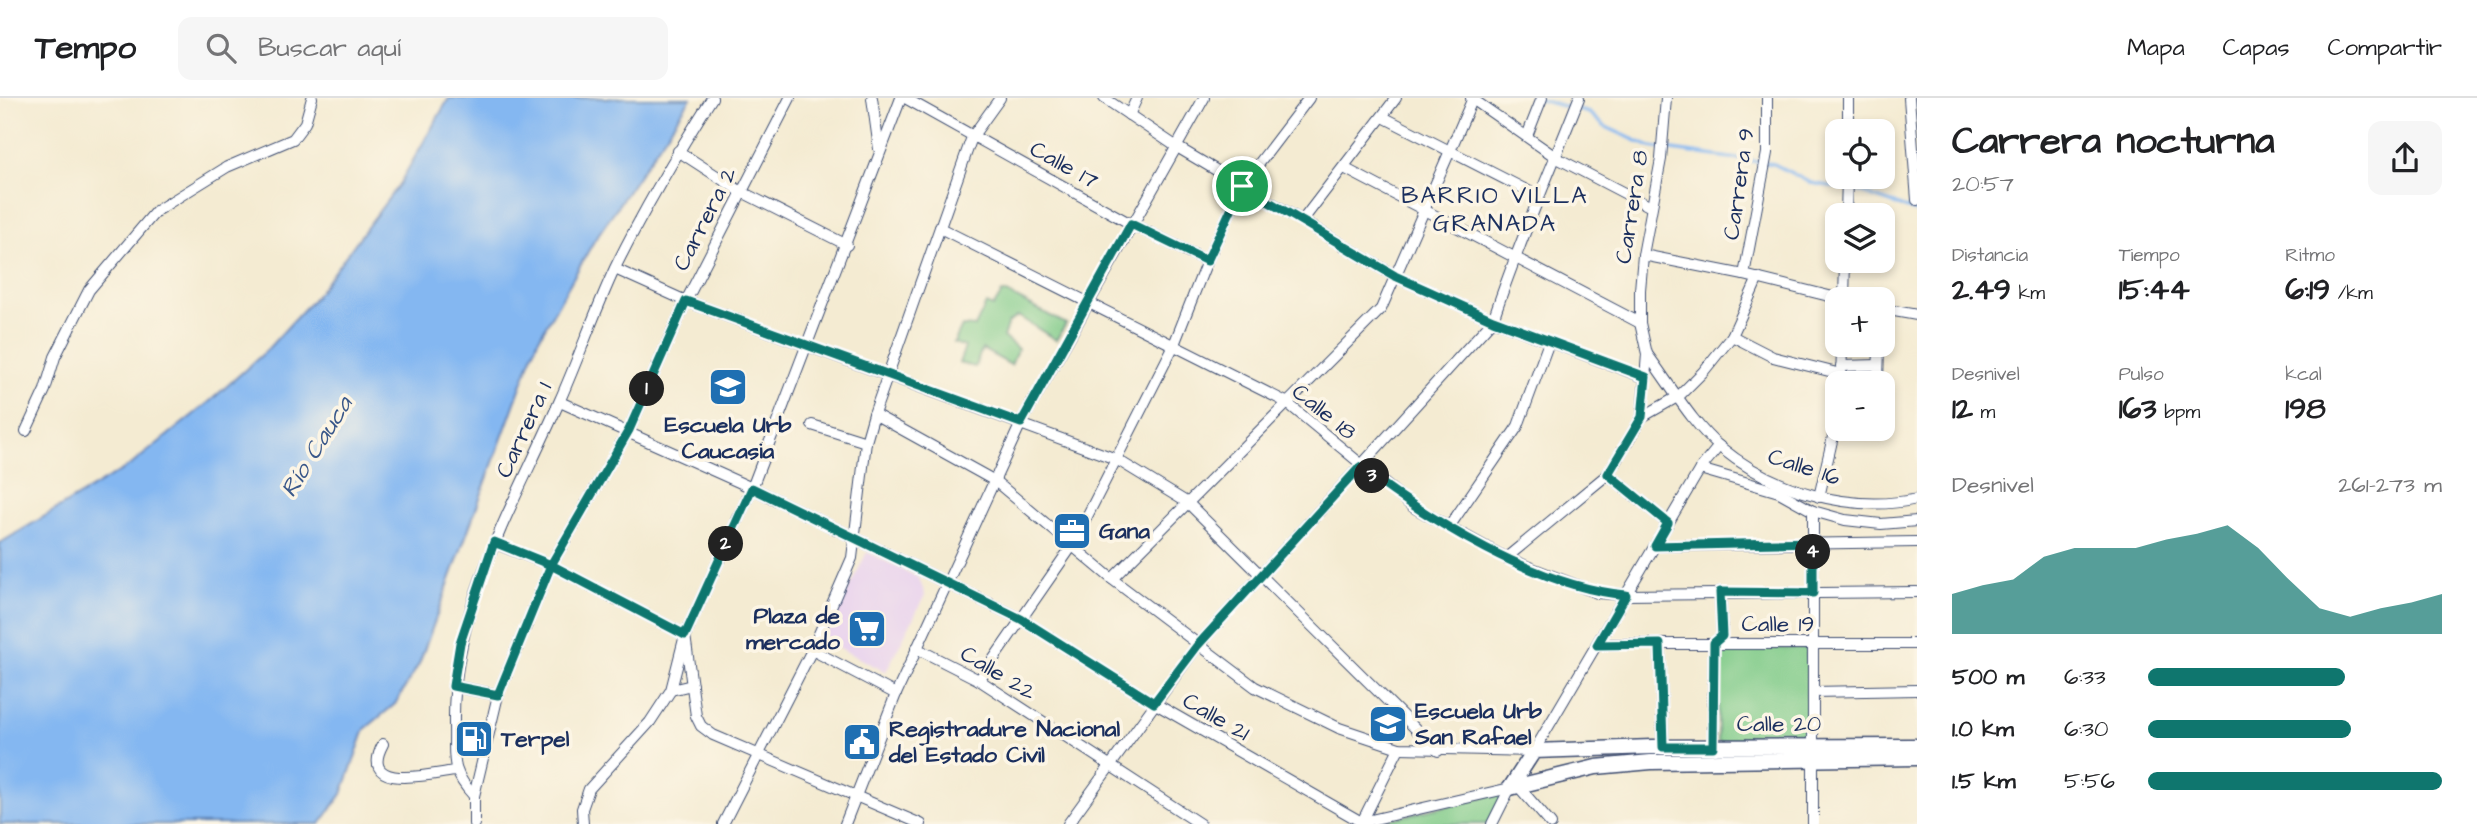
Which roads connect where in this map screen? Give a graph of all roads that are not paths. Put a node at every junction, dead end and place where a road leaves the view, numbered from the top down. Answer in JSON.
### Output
{"nodes":[{"id":1,"x":312,"y":98,"type":"edge"},
{"id":2,"x":712,"y":98,"type":"edge"},
{"id":3,"x":790,"y":98,"type":"edge"},
{"id":4,"x":872,"y":98,"type":"edge"},
{"id":5,"x":903,"y":98,"type":"edge"},
{"id":6,"x":1000,"y":98,"type":"edge"},
{"id":7,"x":1104,"y":98,"type":"edge"},
{"id":8,"x":1138,"y":98,"type":"edge"},
{"id":9,"x":1204,"y":98,"type":"edge"},
{"id":10,"x":1309,"y":98,"type":"edge"},
{"id":11,"x":1396,"y":98,"type":"edge"},
{"id":12,"x":1472,"y":98,"type":"edge"},
{"id":13,"x":1666,"y":98,"type":"edge"},
{"id":14,"x":1767,"y":98,"type":"edge"},
{"id":15,"x":1848,"y":98,"type":"edge"},
{"id":16,"x":1909,"y":98,"type":"edge"},
{"id":17,"x":1541,"y":101,"type":"edge"},
{"id":18,"x":1575,"y":107,"type":"edge"},
{"id":19,"x":1129,"y":115,"type":"junction"},
{"id":20,"x":1382,"y":117,"type":"junction"},
{"id":21,"x":1848,"y":119,"type":"edge"},
{"id":22,"x":1527,"y":136,"type":"junction"},
{"id":23,"x":972,"y":137,"type":"junction"},
{"id":24,"x":1177,"y":147,"type":"junction"},
{"id":25,"x":879,"y":149,"type":"junction"},
{"id":26,"x":678,"y":150,"type":"junction"},
{"id":27,"x":1450,"y":151,"type":"junction"},
{"id":28,"x":1557,"y":158,"type":"junction"},
{"id":29,"x":1344,"y":168,"type":"junction"},
{"id":30,"x":1242,"y":186,"type":"junction"},
{"id":31,"x":740,"y":191,"type":"junction"},
{"id":32,"x":1538,"y":196,"type":"junction"},
{"id":33,"x":1917,"y":200,"type":"edge"},
{"id":34,"x":1651,"y":207,"type":"junction"},
{"id":35,"x":1424,"y":210,"type":"junction"},
{"id":36,"x":1302,"y":221,"type":"junction"},
{"id":37,"x":1131,"y":224,"type":"junction"},
{"id":38,"x":940,"y":229,"type":"junction"},
{"id":39,"x":847,"y":245,"type":"junction"},
{"id":40,"x":1643,"y":255,"type":"junction"},
{"id":41,"x":1513,"y":257,"type":"junction"},
{"id":42,"x":1207,"y":261,"type":"junction"},
{"id":43,"x":615,"y":269,"type":"junction"},
{"id":44,"x":1744,"y":275,"type":"junction"},
{"id":45,"x":1395,"y":276,"type":"junction"},
{"id":46,"x":1758,"y":278,"type":"junction"},
{"id":47,"x":1825,"y":295,"type":"edge"},
{"id":48,"x":686,"y":301,"type":"junction"},
{"id":49,"x":1089,"y":304,"type":"junction"},
{"id":50,"x":1895,"y":311,"type":"edge"},
{"id":51,"x":1917,"y":315,"type":"edge"},
{"id":52,"x":1493,"y":320,"type":"junction"},
{"id":53,"x":1640,"y":323,"type":"junction"},
{"id":54,"x":1732,"y":336,"type":"junction"},
{"id":55,"x":1549,"y":342,"type":"junction"},
{"id":56,"x":808,"y":345,"type":"junction"},
{"id":57,"x":1173,"y":347,"type":"junction"},
{"id":58,"x":1647,"y":354,"type":"junction"},
{"id":59,"x":1878,"y":357,"type":"edge"},
{"id":60,"x":1878,"y":365,"type":"junction"},
{"id":61,"x":1829,"y":371,"type":"edge"},
{"id":62,"x":1853,"y":371,"type":"edge"},
{"id":63,"x":1878,"y":371,"type":"edge"},
{"id":64,"x":887,"y":375,"type":"junction"},
{"id":65,"x":1646,"y":377,"type":"junction"},
{"id":66,"x":1679,"y":396,"type":"junction"},
{"id":67,"x":559,"y":402,"type":"junction"},
{"id":68,"x":1286,"y":402,"type":"junction"},
{"id":69,"x":874,"y":414,"type":"junction"},
{"id":70,"x":1642,"y":417,"type":"junction"},
{"id":71,"x":1021,"y":423,"type":"junction"},
{"id":72,"x":812,"y":425,"type":"dead end"},
{"id":73,"x":629,"y":430,"type":"junction"},
{"id":74,"x":26,"y":431,"type":"dead end"},
{"id":75,"x":1832,"y":441,"type":"edge"},
{"id":76,"x":866,"y":443,"type":"junction"},
{"id":77,"x":1719,"y":446,"type":"junction"},
{"id":78,"x":1116,"y":459,"type":"junction"},
{"id":79,"x":1360,"y":467,"type":"junction"},
{"id":80,"x":1700,"y":469,"type":"junction"},
{"id":81,"x":1608,"y":474,"type":"junction"},
{"id":82,"x":995,"y":481,"type":"junction"},
{"id":83,"x":752,"y":488,"type":"junction"},
{"id":84,"x":1819,"y":497,"type":"junction"},
{"id":85,"x":1917,"y":499,"type":"edge"},
{"id":86,"x":1188,"y":503,"type":"junction"},
{"id":87,"x":1813,"y":510,"type":"junction"},
{"id":88,"x":1917,"y":521,"type":"edge"},
{"id":89,"x":1668,"y":523,"type":"junction"},
{"id":90,"x":1449,"y":527,"type":"junction"},
{"id":91,"x":853,"y":536,"type":"junction"},
{"id":92,"x":1917,"y":541,"type":"edge"},
{"id":93,"x":494,"y":542,"type":"junction"},
{"id":94,"x":1813,"y":542,"type":"junction"},
{"id":95,"x":1072,"y":546,"type":"junction"},
{"id":96,"x":1655,"y":546,"type":"junction"},
{"id":97,"x":1506,"y":558,"type":"junction"},
{"id":98,"x":551,"y":565,"type":"junction"},
{"id":99,"x":1260,"y":575,"type":"junction"},
{"id":100,"x":1112,"y":579,"type":"junction"},
{"id":101,"x":949,"y":581,"type":"junction"},
{"id":102,"x":1720,"y":592,"type":"junction"},
{"id":103,"x":1917,"y":592,"type":"edge"},
{"id":104,"x":1813,"y":593,"type":"junction"},
{"id":105,"x":1626,"y":595,"type":"junction"},
{"id":106,"x":1021,"y":619,"type":"junction"},
{"id":107,"x":685,"y":635,"type":"junction"},
{"id":108,"x":1714,"y":643,"type":"junction"},
{"id":109,"x":1660,"y":644,"type":"junction"},
{"id":110,"x":1813,"y":644,"type":"junction"},
{"id":111,"x":1917,"y":644,"type":"edge"},
{"id":112,"x":1597,"y":645,"type":"junction"},
{"id":113,"x":1197,"y":646,"type":"junction"},
{"id":114,"x":916,"y":648,"type":"junction"},
{"id":115,"x":813,"y":650,"type":"junction"},
{"id":116,"x":979,"y":680,"type":"junction"},
{"id":117,"x":692,"y":685,"type":"junction"},
{"id":118,"x":453,"y":686,"type":"junction"},
{"id":119,"x":671,"y":690,"type":"junction"},
{"id":120,"x":1917,"y":690,"type":"edge"},
{"id":121,"x":1813,"y":692,"type":"junction"},
{"id":122,"x":896,"y":694,"type":"junction"},
{"id":123,"x":498,"y":695,"type":"junction"},
{"id":124,"x":1154,"y":703,"type":"junction"},
{"id":125,"x":383,"y":744,"type":"dead end"},
{"id":126,"x":1917,"y":746,"type":"edge"},
{"id":127,"x":1663,"y":747,"type":"junction"},
{"id":128,"x":1713,"y":747,"type":"junction"},
{"id":129,"x":1399,"y":748,"type":"junction"},
{"id":130,"x":1438,"y":751,"type":"junction"},
{"id":131,"x":1534,"y":751,"type":"junction"},
{"id":132,"x":1813,"y":753,"type":"junction"},
{"id":133,"x":759,"y":754,"type":"junction"},
{"id":134,"x":1917,"y":758,"type":"edge"},
{"id":135,"x":1109,"y":767,"type":"junction"},
{"id":136,"x":454,"y":771,"type":"junction"},
{"id":137,"x":1514,"y":787,"type":"junction"},
{"id":138,"x":854,"y":795,"type":"junction"},
{"id":139,"x":474,"y":796,"type":"junction"},
{"id":140,"x":1363,"y":823,"type":"edge"},
{"id":141,"x":474,"y":824,"type":"edge"},
{"id":142,"x":583,"y":824,"type":"edge"},
{"id":143,"x":723,"y":824,"type":"edge"},
{"id":144,"x":845,"y":824,"type":"edge"},
{"id":145,"x":921,"y":824,"type":"edge"},
{"id":146,"x":1068,"y":824,"type":"edge"},
{"id":147,"x":1200,"y":824,"type":"edge"},
{"id":148,"x":1492,"y":824,"type":"edge"},
{"id":149,"x":1551,"y":824,"type":"edge"},
{"id":150,"x":1813,"y":824,"type":"edge"}],
"edges":[{"from":1,"to":74,"type":"street"},
{"from":2,"to":26,"type":"street","name":"Carrera 1"},
{"from":3,"to":31,"type":"street","name":"Carrera 2"},
{"from":4,"to":25,"type":"street"},
{"from":5,"to":23,"type":"street","name":"Calle 17"},
{"from":5,"to":25,"type":"street"},
{"from":6,"to":23,"type":"street"},
{"from":7,"to":19,"type":"street"},
{"from":8,"to":19,"type":"street"},
{"from":9,"to":24,"type":"street"},
{"from":10,"to":30,"type":"street"},
{"from":11,"to":20,"type":"street"},
{"from":12,"to":22,"type":"street"},
{"from":12,"to":27,"type":"street"},
{"from":13,"to":34,"type":"street","name":"Carrera 8"},
{"from":14,"to":44,"type":"street","name":"Carrera 9"},
{"from":15,"to":21,"type":"street"},
{"from":16,"to":33,"type":"street"},
{"from":17,"to":22,"type":"street"},
{"from":18,"to":28,"type":"street"},
{"from":19,"to":24,"type":"street"},
{"from":20,"to":27,"type":"street"},
{"from":20,"to":29,"type":"street"},
{"from":22,"to":28,"type":"street"},
{"from":23,"to":37,"type":"street","name":"Calle 17"},
{"from":23,"to":38,"type":"street"},
{"from":24,"to":30,"type":"street"},
{"from":24,"to":37,"type":"street"},
{"from":25,"to":39,"type":"street"},
{"from":26,"to":31,"type":"street"},
{"from":26,"to":43,"type":"street","name":"Carrera 1"},
{"from":27,"to":32,"type":"street"},
{"from":27,"to":35,"type":"street"},
{"from":28,"to":32,"type":"street"},
{"from":28,"to":34,"type":"street"},
{"from":29,"to":35,"type":"street"},
{"from":29,"to":36,"type":"street"},
{"from":30,"to":36,"type":"street"},
{"from":30,"to":42,"type":"street"},
{"from":31,"to":39,"type":"street"},
{"from":31,"to":48,"type":"street","name":"Carrera 2"},
{"from":32,"to":41,"type":"street"},
{"from":34,"to":40,"type":"street","name":"Carrera 8"},
{"from":35,"to":41,"type":"street"},
{"from":35,"to":45,"type":"street"},
{"from":36,"to":45,"type":"street"},
{"from":37,"to":42,"type":"street","name":"Calle 17"},
{"from":37,"to":49,"type":"street"},
{"from":38,"to":49,"type":"street","name":"Calle 18"},
{"from":38,"to":64,"type":"street"},
{"from":39,"to":56,"type":"street"},
{"from":40,"to":44,"type":"street"},
{"from":40,"to":53,"type":"street","name":"Carrera 8"},
{"from":41,"to":52,"type":"street"},
{"from":41,"to":53,"type":"street"},
{"from":42,"to":57,"type":"street"},
{"from":43,"to":48,"type":"street"},
{"from":43,"to":67,"type":"street","name":"Carrera 1"},
{"from":44,"to":46,"type":"street"},
{"from":45,"to":52,"type":"street"},
{"from":45,"to":68,"type":"street"},
{"from":46,"to":47,"type":"street"},
{"from":46,"to":54,"type":"street"},
{"from":48,"to":56,"type":"street"},
{"from":48,"to":73,"type":"street","name":"Carrera 2"},
{"from":49,"to":57,"type":"street","name":"Calle 18"},
{"from":49,"to":71,"type":"street"},
{"from":50,"to":51,"type":"street"},
{"from":52,"to":55,"type":"street"},
{"from":52,"to":79,"type":"street"},
{"from":53,"to":58,"type":"street","name":"Carrera 8"},
{"from":54,"to":61,"type":"street"},
{"from":54,"to":66,"type":"street"},
{"from":55,"to":65,"type":"street"},
{"from":55,"to":90,"type":"street"},
{"from":56,"to":64,"type":"street"},
{"from":56,"to":83,"type":"street"},
{"from":57,"to":68,"type":"street","name":"Calle 18"},
{"from":57,"to":78,"type":"street"},
{"from":58,"to":65,"type":"street"},
{"from":58,"to":66,"type":"street","name":"Calle 16"},
{"from":59,"to":60,"type":"street"},
{"from":60,"to":62,"type":"street"},
{"from":60,"to":63,"type":"street"},
{"from":64,"to":69,"type":"street"},
{"from":64,"to":71,"type":"street"},
{"from":65,"to":70,"type":"street"},
{"from":66,"to":70,"type":"street"},
{"from":66,"to":77,"type":"street","name":"Calle 16"},
{"from":67,"to":73,"type":"street","name":"Calle 21"},
{"from":67,"to":93,"type":"street","name":"Carrera 1"},
{"from":68,"to":79,"type":"street","name":"Calle 18"},
{"from":68,"to":86,"type":"street"},
{"from":69,"to":76,"type":"street"},
{"from":69,"to":82,"type":"street"},
{"from":70,"to":81,"type":"street"},
{"from":71,"to":78,"type":"street"},
{"from":71,"to":82,"type":"street"},
{"from":72,"to":76,"type":"street"},
{"from":73,"to":83,"type":"street","name":"Calle 21"},
{"from":73,"to":98,"type":"street","name":"Carrera 2"},
{"from":75,"to":84,"type":"street"},
{"from":76,"to":91,"type":"street"},
{"from":77,"to":80,"type":"street"},
{"from":77,"to":84,"type":"street","name":"Calle 16"},
{"from":78,"to":86,"type":"street"},
{"from":78,"to":95,"type":"street"},
{"from":79,"to":90,"type":"street","name":"Calle 18"},
{"from":79,"to":99,"type":"street"},
{"from":80,"to":87,"type":"street","name":"Calle 16"},
{"from":80,"to":89,"type":"street"},
{"from":81,"to":89,"type":"street"},
{"from":81,"to":97,"type":"street"},
{"from":82,"to":95,"type":"street"},
{"from":82,"to":101,"type":"street"},
{"from":83,"to":91,"type":"street","name":"Calle 21"},
{"from":83,"to":107,"type":"street"},
{"from":84,"to":85,"type":"street","name":"Calle 16"},
{"from":86,"to":99,"type":"street"},
{"from":86,"to":100,"type":"street"},
{"from":87,"to":88,"type":"street","name":"Calle 16"},
{"from":87,"to":94,"type":"street"},
{"from":89,"to":96,"type":"street"},
{"from":90,"to":97,"type":"street","name":"Calle 18"},
{"from":91,"to":101,"type":"street","name":"Calle 21"},
{"from":91,"to":115,"type":"street"},
{"from":92,"to":94,"type":"street"},
{"from":93,"to":98,"type":"street"},
{"from":93,"to":118,"type":"street","name":"Carrera 1"},
{"from":94,"to":96,"type":"street"},
{"from":94,"to":104,"type":"street"},
{"from":95,"to":100,"type":"street"},
{"from":95,"to":106,"type":"street"},
{"from":96,"to":105,"type":"street"},
{"from":97,"to":105,"type":"street","name":"Calle 18"},
{"from":98,"to":107,"type":"street"},
{"from":98,"to":123,"type":"street","name":"Carrera 2"},
{"from":99,"to":113,"type":"street"},
{"from":99,"to":130,"type":"street"},
{"from":100,"to":113,"type":"street"},
{"from":101,"to":106,"type":"street","name":"Calle 21"},
{"from":101,"to":114,"type":"street"},
{"from":102,"to":104,"type":"street","name":"Calle 18"},
{"from":102,"to":105,"type":"street","name":"Calle 18"},
{"from":102,"to":108,"type":"street"},
{"from":103,"to":104,"type":"street","name":"Calle 18"},
{"from":104,"to":110,"type":"street"},
{"from":105,"to":112,"type":"street"},
{"from":106,"to":116,"type":"street"},
{"from":106,"to":124,"type":"street","name":"Calle 21"},
{"from":107,"to":117,"type":"street"},
{"from":107,"to":119,"type":"street"},
{"from":108,"to":109,"type":"street","name":"Calle 19"},
{"from":108,"to":110,"type":"street","name":"Calle 19"},
{"from":108,"to":128,"type":"street"},
{"from":109,"to":112,"type":"street","name":"Calle 19"},
{"from":109,"to":127,"type":"street"},
{"from":110,"to":111,"type":"street","name":"Calle 19"},
{"from":110,"to":121,"type":"street"},
{"from":112,"to":131,"type":"street"},
{"from":113,"to":124,"type":"street"},
{"from":113,"to":129,"type":"street"},
{"from":114,"to":116,"type":"street","name":"Calle 22"},
{"from":114,"to":122,"type":"street"},
{"from":115,"to":122,"type":"street"},
{"from":115,"to":133,"type":"street"},
{"from":116,"to":135,"type":"street","name":"Calle 22"},
{"from":117,"to":119,"type":"street"},
{"from":117,"to":133,"type":"street"},
{"from":118,"to":123,"type":"street"},
{"from":118,"to":136,"type":"street","name":"Carrera 1"},
{"from":119,"to":142,"type":"street"},
{"from":120,"to":121,"type":"street"},
{"from":121,"to":132,"type":"street"},
{"from":122,"to":138,"type":"street"},
{"from":123,"to":139,"type":"street","name":"Carrera 2"},
{"from":124,"to":135,"type":"street"},
{"from":124,"to":140,"type":"street","name":"Calle 21"},
{"from":125,"to":136,"type":"street"},
{"from":126,"to":132,"type":"street","name":"Calle 20"},
{"from":127,"to":128,"type":"street","name":"Calle 20"},
{"from":127,"to":131,"type":"street","name":"Calle 20"},
{"from":128,"to":132,"type":"street","name":"Calle 20"},
{"from":129,"to":130,"type":"street"},
{"from":129,"to":140,"type":"street"},
{"from":130,"to":131,"type":"street"},
{"from":131,"to":137,"type":"street"},
{"from":132,"to":134,"type":"street","name":"Calle 20"},
{"from":132,"to":137,"type":"street","name":"Calle 20"},
{"from":132,"to":150,"type":"street"},
{"from":133,"to":138,"type":"street"},
{"from":133,"to":143,"type":"street"},
{"from":135,"to":146,"type":"street"},
{"from":135,"to":147,"type":"street","name":"Calle 22"},
{"from":136,"to":139,"type":"street"},
{"from":137,"to":140,"type":"street"},
{"from":137,"to":148,"type":"street"},
{"from":137,"to":149,"type":"street"},
{"from":138,"to":144,"type":"street"},
{"from":138,"to":145,"type":"street"},
{"from":139,"to":141,"type":"street","name":"Carrera 2"}]}
